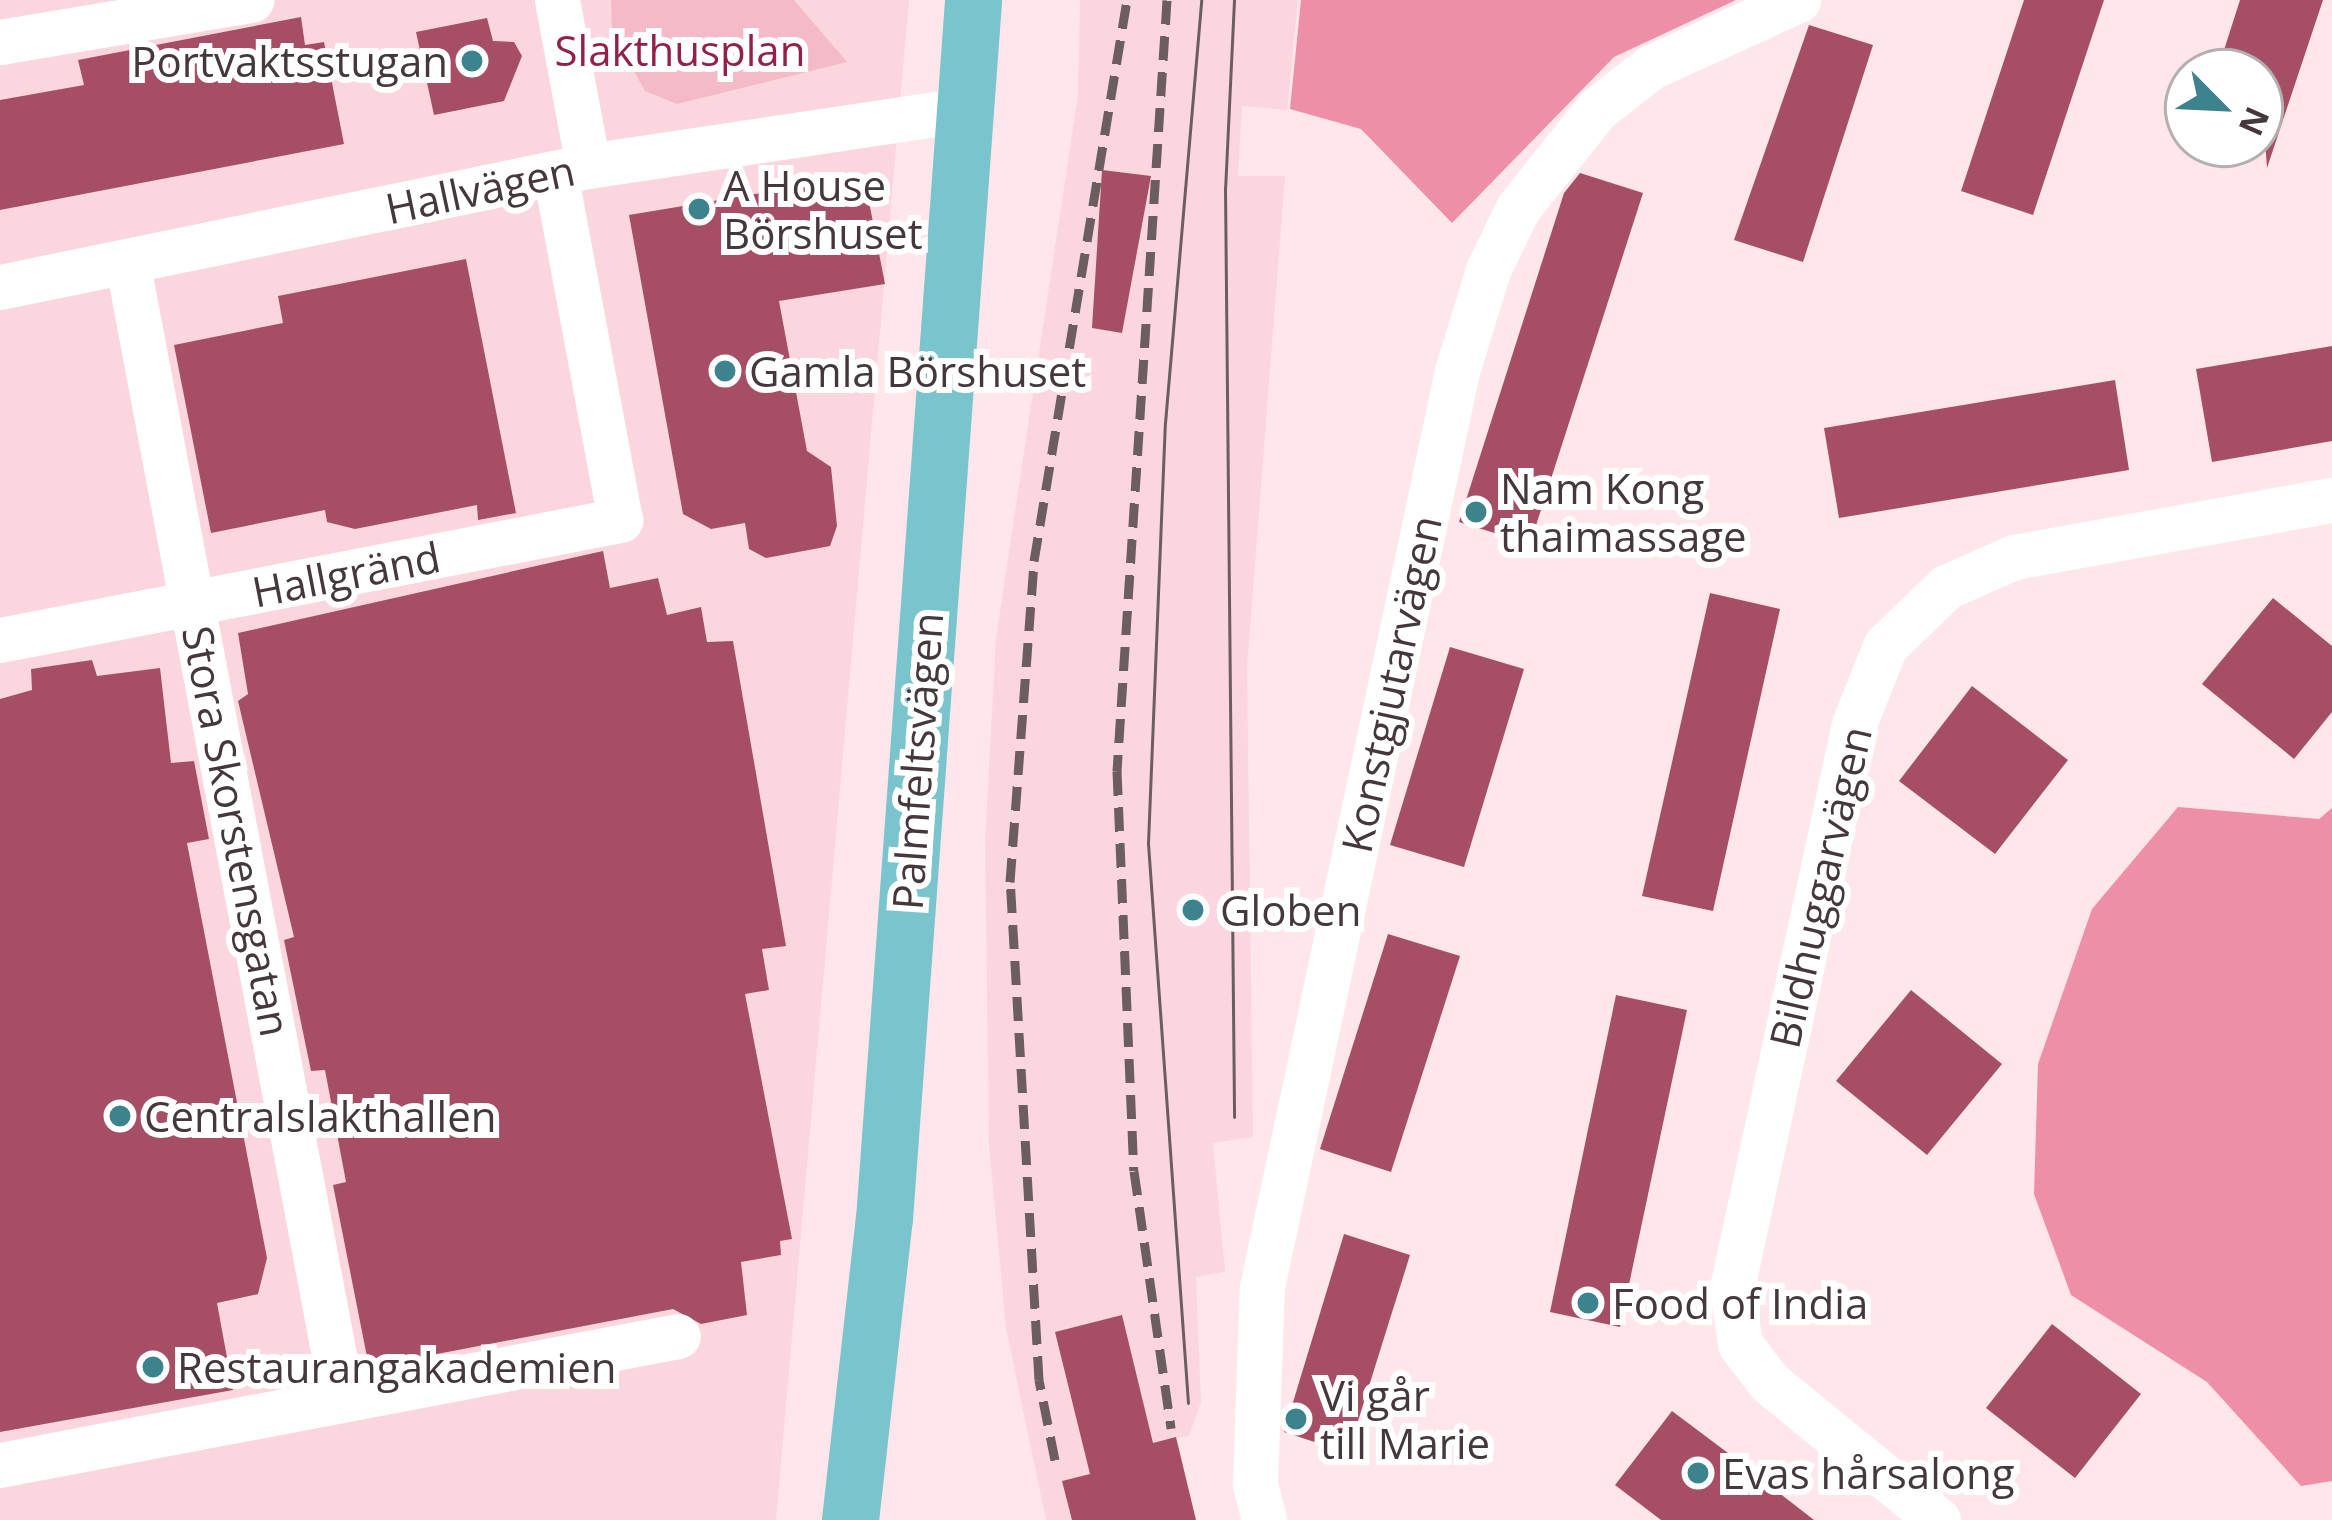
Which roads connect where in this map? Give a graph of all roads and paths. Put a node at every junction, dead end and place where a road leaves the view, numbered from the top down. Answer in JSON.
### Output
{"nodes":[{"id":1,"x":252,"y":0,"type":"edge"},
{"id":2,"x":557,"y":0,"type":"edge"},
{"id":3,"x":973,"y":0,"type":"edge"},
{"id":4,"x":1798,"y":0,"type":"edge"},
{"id":5,"x":103,"y":9,"type":"edge"},
{"id":6,"x":0,"y":42,"type":"edge"},
{"id":7,"x":964,"y":110,"type":"junction"},
{"id":8,"x":572,"y":169,"type":"junction"},
{"id":9,"x":128,"y":266,"type":"junction"},
{"id":10,"x":0,"y":287,"type":"edge"},
{"id":11,"x":2332,"y":500,"type":"edge"},
{"id":12,"x":195,"y":604,"type":"junction"},
{"id":13,"x":0,"y":640,"type":"edge"},
{"id":14,"x":677,"y":1336,"type":"dead end"},
{"id":15,"x":342,"y":1397,"type":"junction"},
{"id":16,"x":0,"y":1465,"type":"edge"},
{"id":17,"x":850,"y":1520,"type":"edge"},
{"id":18,"x":1264,"y":1520,"type":"edge"},
{"id":19,"x":1938,"y":1520,"type":"edge"}],
"edges":[{"from":1,"to":5,"type":"street"},
{"from":2,"to":8,"type":"street"},
{"from":3,"to":7,"type":"main road","name":"Palmfeltsvägen"},
{"from":4,"to":18,"type":"street","name":"Konstgjutarvägen"},
{"from":5,"to":6,"type":"street"},
{"from":7,"to":8,"type":"street","name":"Hallvägen"},
{"from":7,"to":17,"type":"main road","name":"Palmfeltsvägen"},
{"from":8,"to":9,"type":"street","name":"Hallvägen"},
{"from":8,"to":12,"type":"street","name":"Hallgränd"},
{"from":9,"to":10,"type":"street","name":"Hallvägen"},
{"from":9,"to":12,"type":"street","name":"Stora Skorstensgatan"},
{"from":11,"to":19,"type":"street","name":"Bildhuggarvägen"},
{"from":12,"to":13,"type":"street","name":"Hallgränd"},
{"from":12,"to":15,"type":"street","name":"Stora Skorstensgatan"},
{"from":14,"to":15,"type":"street"},
{"from":15,"to":16,"type":"street"}]}
